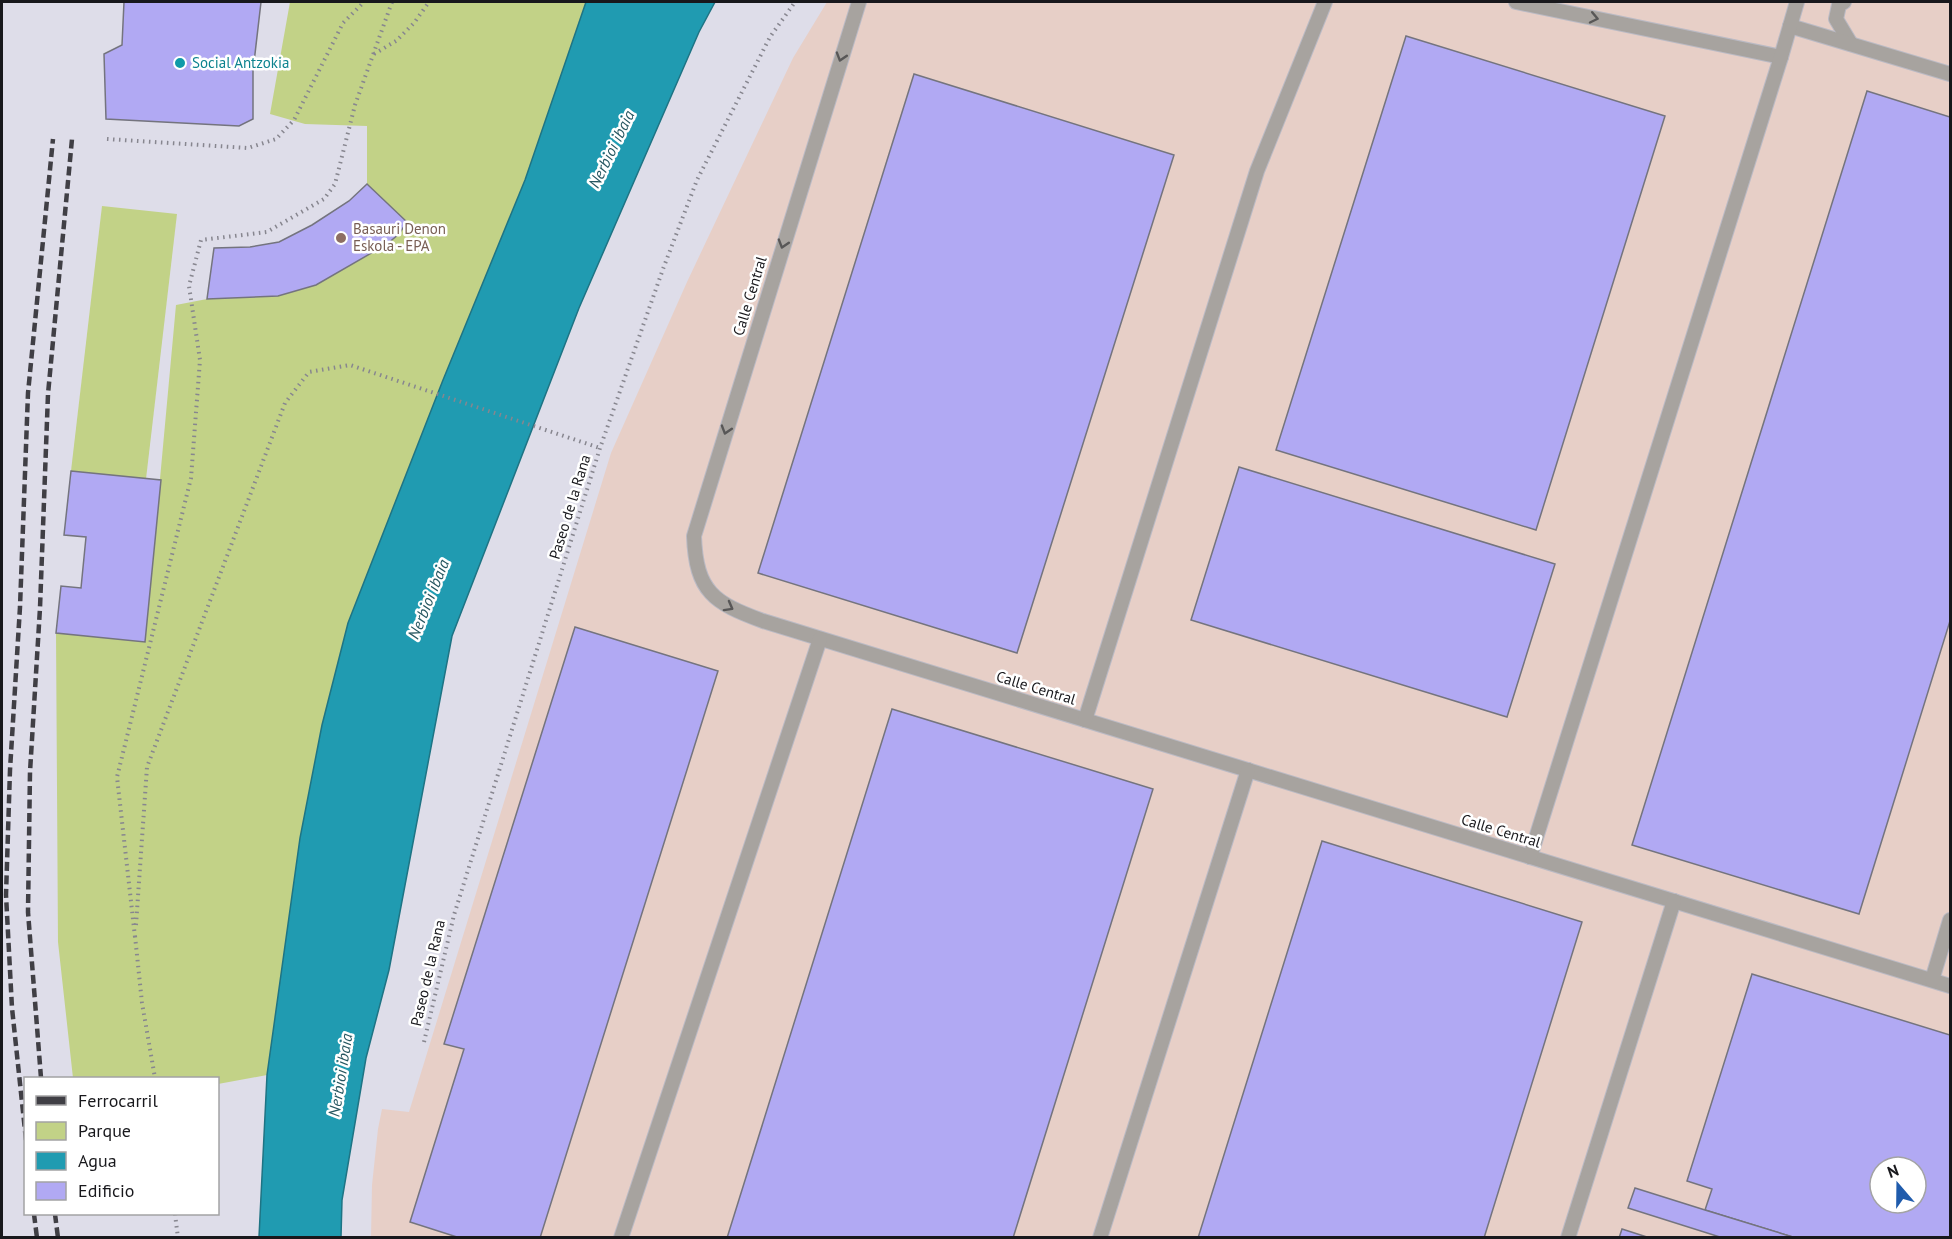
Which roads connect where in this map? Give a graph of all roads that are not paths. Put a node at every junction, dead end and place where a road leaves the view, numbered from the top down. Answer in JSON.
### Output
{"nodes":[{"id":1,"x":859,"y":2,"type":"edge"},
{"id":2,"x":1325,"y":2,"type":"edge"},
{"id":3,"x":1516,"y":2,"type":"edge"},
{"id":4,"x":1797,"y":2,"type":"edge"},
{"id":5,"x":1844,"y":2,"type":"edge"},
{"id":6,"x":1790,"y":26,"type":"junction"},
{"id":7,"x":1851,"y":44,"type":"junction"},
{"id":8,"x":1781,"y":57,"type":"junction"},
{"id":9,"x":1950,"y":74,"type":"edge"},
{"id":10,"x":820,"y":639,"type":"junction"},
{"id":11,"x":1085,"y":720,"type":"junction"},
{"id":12,"x":1248,"y":770,"type":"junction"},
{"id":13,"x":1530,"y":857,"type":"junction"},
{"id":14,"x":1674,"y":901,"type":"junction"},
{"id":15,"x":1950,"y":920,"type":"edge"},
{"id":16,"x":1932,"y":980,"type":"junction"},
{"id":17,"x":1950,"y":986,"type":"edge"},
{"id":18,"x":621,"y":1238,"type":"edge"},
{"id":19,"x":1100,"y":1238,"type":"edge"},
{"id":20,"x":1568,"y":1238,"type":"edge"}],
"edges":[{"from":1,"to":10,"type":"lane","name":"Calle Central","one_way":true},
{"from":2,"to":11,"type":"lane"},
{"from":3,"to":8,"type":"lane","one_way":true},
{"from":4,"to":6,"type":"lane"},
{"from":5,"to":7,"type":"lane"},
{"from":6,"to":7,"type":"lane"},
{"from":6,"to":8,"type":"lane"},
{"from":7,"to":9,"type":"lane"},
{"from":8,"to":13,"type":"lane"},
{"from":10,"to":11,"type":"lane","name":"Calle Central"},
{"from":10,"to":18,"type":"lane"},
{"from":11,"to":12,"type":"lane","name":"Calle Central"},
{"from":12,"to":13,"type":"lane","name":"Calle Central"},
{"from":12,"to":19,"type":"lane"},
{"from":13,"to":14,"type":"lane","name":"Calle Central"},
{"from":14,"to":16,"type":"lane","name":"Calle Central"},
{"from":14,"to":20,"type":"lane"},
{"from":15,"to":16,"type":"lane"},
{"from":16,"to":17,"type":"lane","name":"Calle Central"}]}
